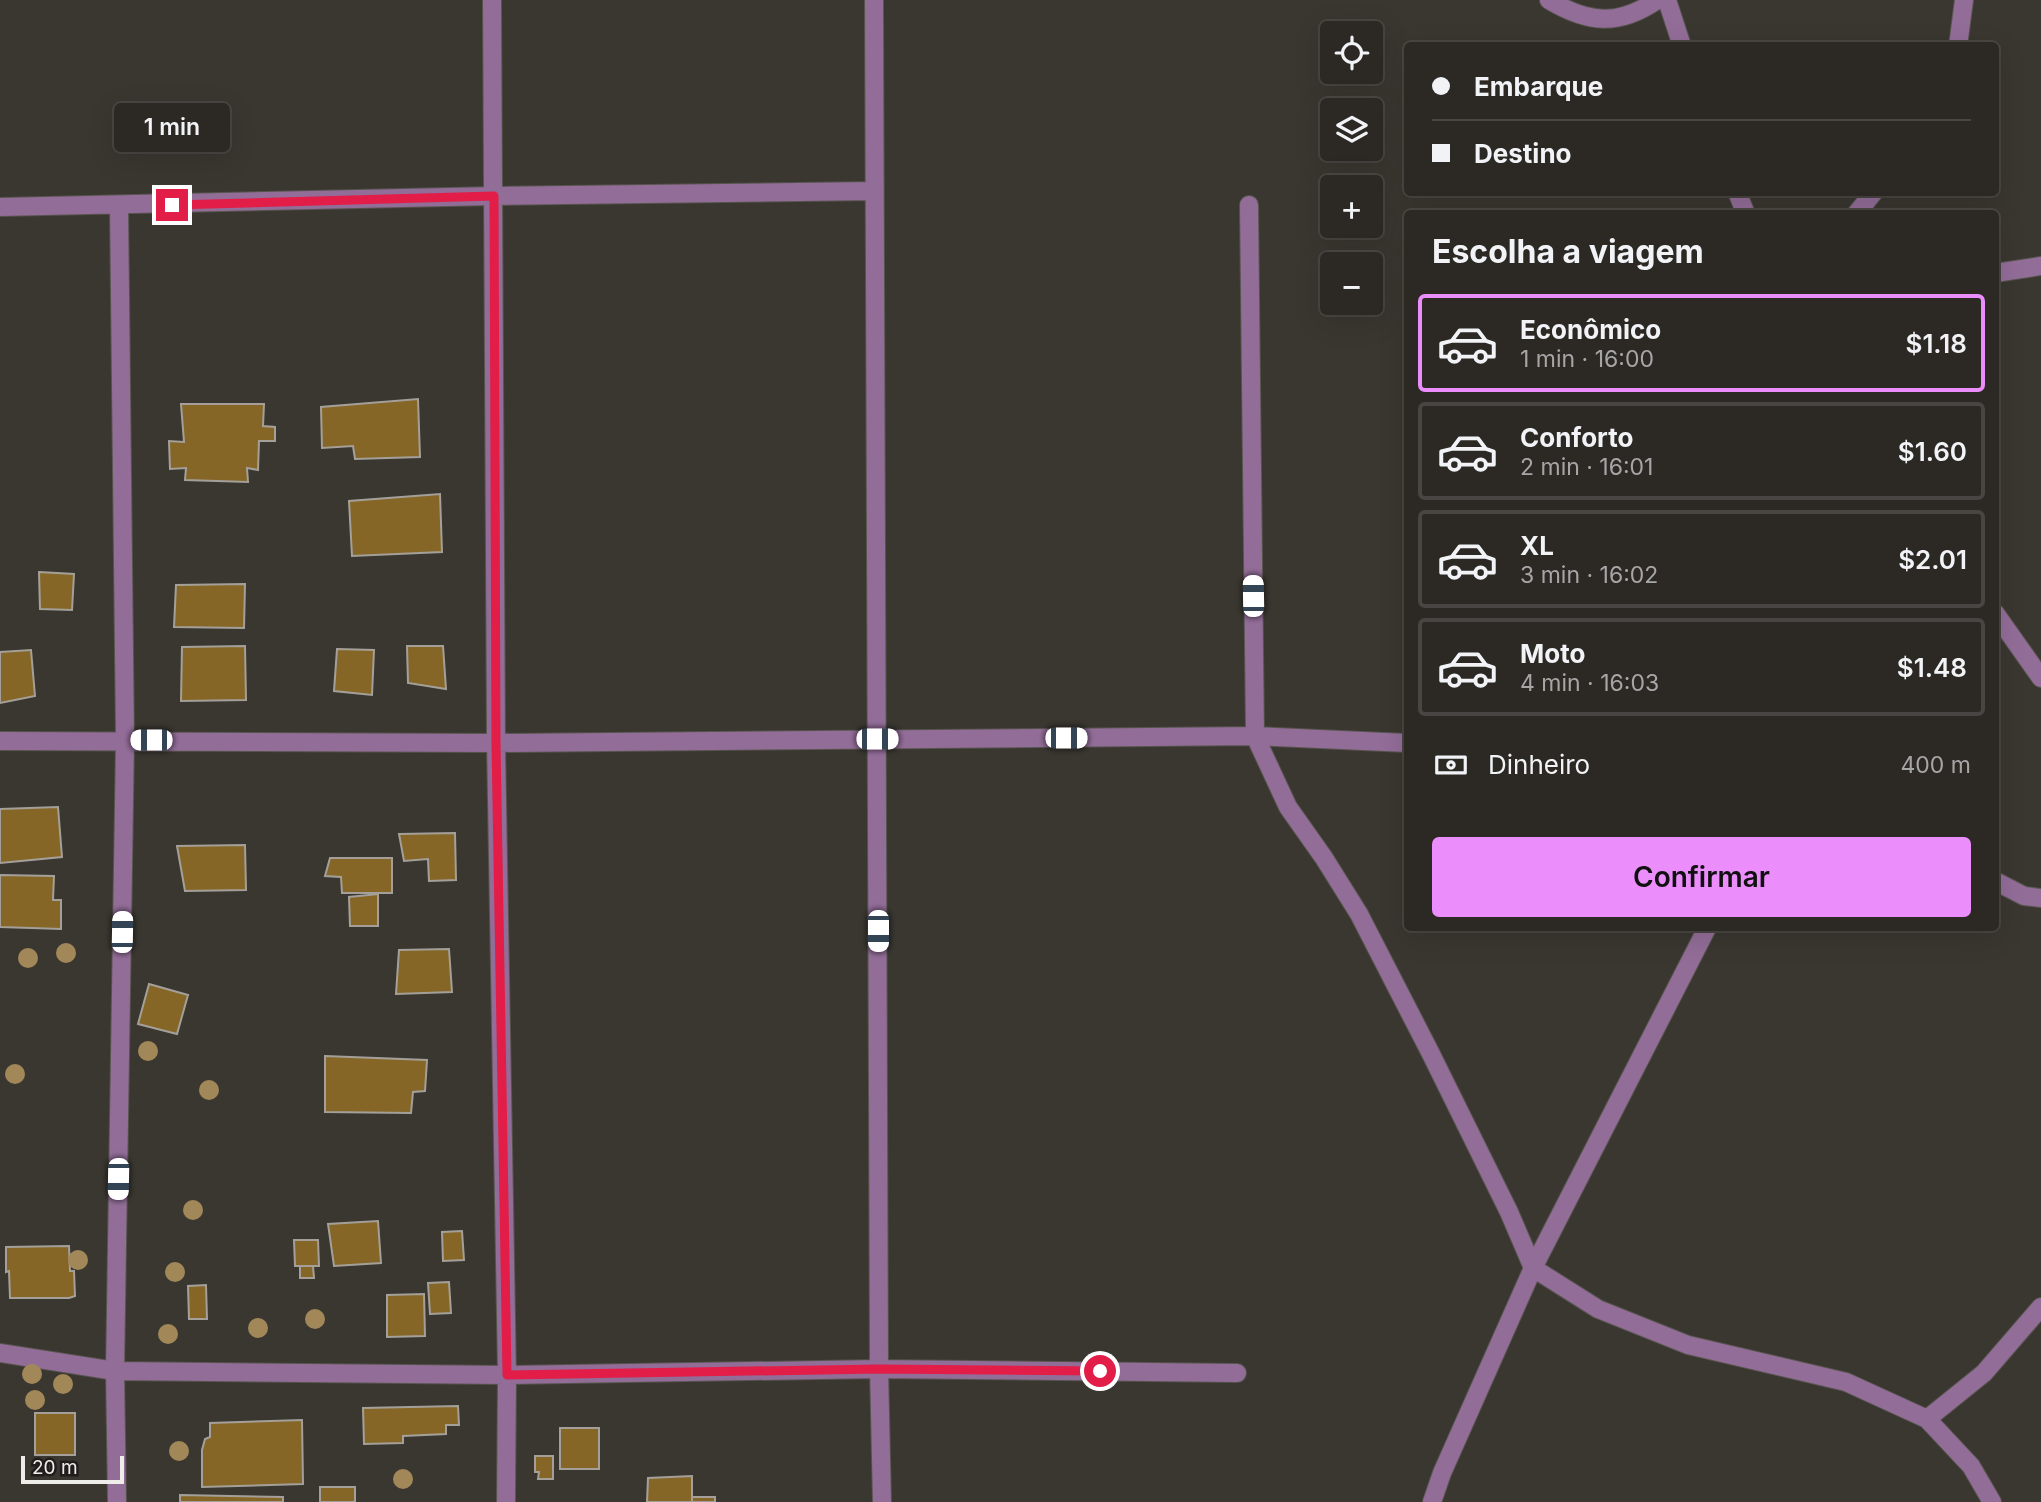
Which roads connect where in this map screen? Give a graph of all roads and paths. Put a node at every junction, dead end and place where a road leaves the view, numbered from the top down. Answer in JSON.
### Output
{"nodes":[{"id":1,"x":492,"y":0,"type":"edge"},
{"id":2,"x":874,"y":0,"type":"edge"},
{"id":3,"x":1549,"y":0,"type":"edge"},
{"id":4,"x":1657,"y":0,"type":"edge"},
{"id":5,"x":1667,"y":0,"type":"edge"},
{"id":6,"x":1964,"y":0,"type":"edge"},
{"id":7,"x":1681,"y":42,"type":"edge"},
{"id":8,"x":1959,"y":42,"type":"edge"},
{"id":9,"x":874,"y":191,"type":"junction"},
{"id":10,"x":494,"y":196,"type":"junction"},
{"id":11,"x":1871,"y":196,"type":"edge"},
{"id":12,"x":1249,"y":205,"type":"dead end"},
{"id":13,"x":119,"y":206,"type":"junction"},
{"id":14,"x":0,"y":207,"type":"edge"},
{"id":15,"x":1859,"y":210,"type":"edge"},
{"id":16,"x":2041,"y":266,"type":"edge"},
{"id":17,"x":1999,"y":272,"type":"edge"},
{"id":18,"x":1999,"y":619,"type":"edge"},
{"id":19,"x":2041,"y":678,"type":"edge"},
{"id":20,"x":1255,"y":736,"type":"junction"},
{"id":21,"x":877,"y":739,"type":"junction"},
{"id":22,"x":125,"y":740,"type":"junction"},
{"id":23,"x":0,"y":741,"type":"edge"},
{"id":24,"x":496,"y":743,"type":"junction"},
{"id":25,"x":1404,"y":743,"type":"edge"},
{"id":26,"x":1999,"y":883,"type":"edge"},
{"id":27,"x":2041,"y":898,"type":"edge"},
{"id":28,"x":1705,"y":931,"type":"edge"},
{"id":29,"x":1534,"y":1268,"type":"junction"},
{"id":30,"x":2041,"y":1307,"type":"edge"},
{"id":31,"x":0,"y":1353,"type":"edge"},
{"id":32,"x":879,"y":1369,"type":"junction"},
{"id":33,"x":115,"y":1371,"type":"junction"},
{"id":34,"x":1237,"y":1373,"type":"dead end"},
{"id":35,"x":507,"y":1375,"type":"junction"},
{"id":36,"x":1927,"y":1419,"type":"junction"},
{"id":37,"x":117,"y":1502,"type":"edge"},
{"id":38,"x":506,"y":1502,"type":"edge"},
{"id":39,"x":882,"y":1502,"type":"edge"},
{"id":40,"x":1432,"y":1502,"type":"edge"},
{"id":41,"x":1992,"y":1502,"type":"edge"}],
"edges":[{"from":1,"to":10,"type":"street"},
{"from":2,"to":9,"type":"street"},
{"from":3,"to":4,"type":"street"},
{"from":5,"to":7,"type":"street"},
{"from":6,"to":8,"type":"street"},
{"from":9,"to":10,"type":"street"},
{"from":9,"to":21,"type":"street"},
{"from":10,"to":13,"type":"street"},
{"from":10,"to":24,"type":"street"},
{"from":11,"to":15,"type":"street"},
{"from":12,"to":20,"type":"street"},
{"from":13,"to":14,"type":"street"},
{"from":13,"to":22,"type":"street"},
{"from":16,"to":17,"type":"street"},
{"from":18,"to":19,"type":"street"},
{"from":20,"to":21,"type":"street"},
{"from":20,"to":25,"type":"street"},
{"from":20,"to":29,"type":"street"},
{"from":21,"to":24,"type":"street"},
{"from":21,"to":32,"type":"street"},
{"from":22,"to":23,"type":"street"},
{"from":22,"to":24,"type":"street"},
{"from":22,"to":33,"type":"street"},
{"from":24,"to":35,"type":"street"},
{"from":26,"to":27,"type":"street"},
{"from":28,"to":29,"type":"street"},
{"from":29,"to":36,"type":"street"},
{"from":29,"to":40,"type":"street"},
{"from":30,"to":36,"type":"street"},
{"from":31,"to":33,"type":"street"},
{"from":32,"to":34,"type":"street"},
{"from":32,"to":35,"type":"street"},
{"from":32,"to":39,"type":"street"},
{"from":33,"to":35,"type":"street"},
{"from":33,"to":37,"type":"street"},
{"from":35,"to":38,"type":"street"},
{"from":36,"to":41,"type":"street"}]}
